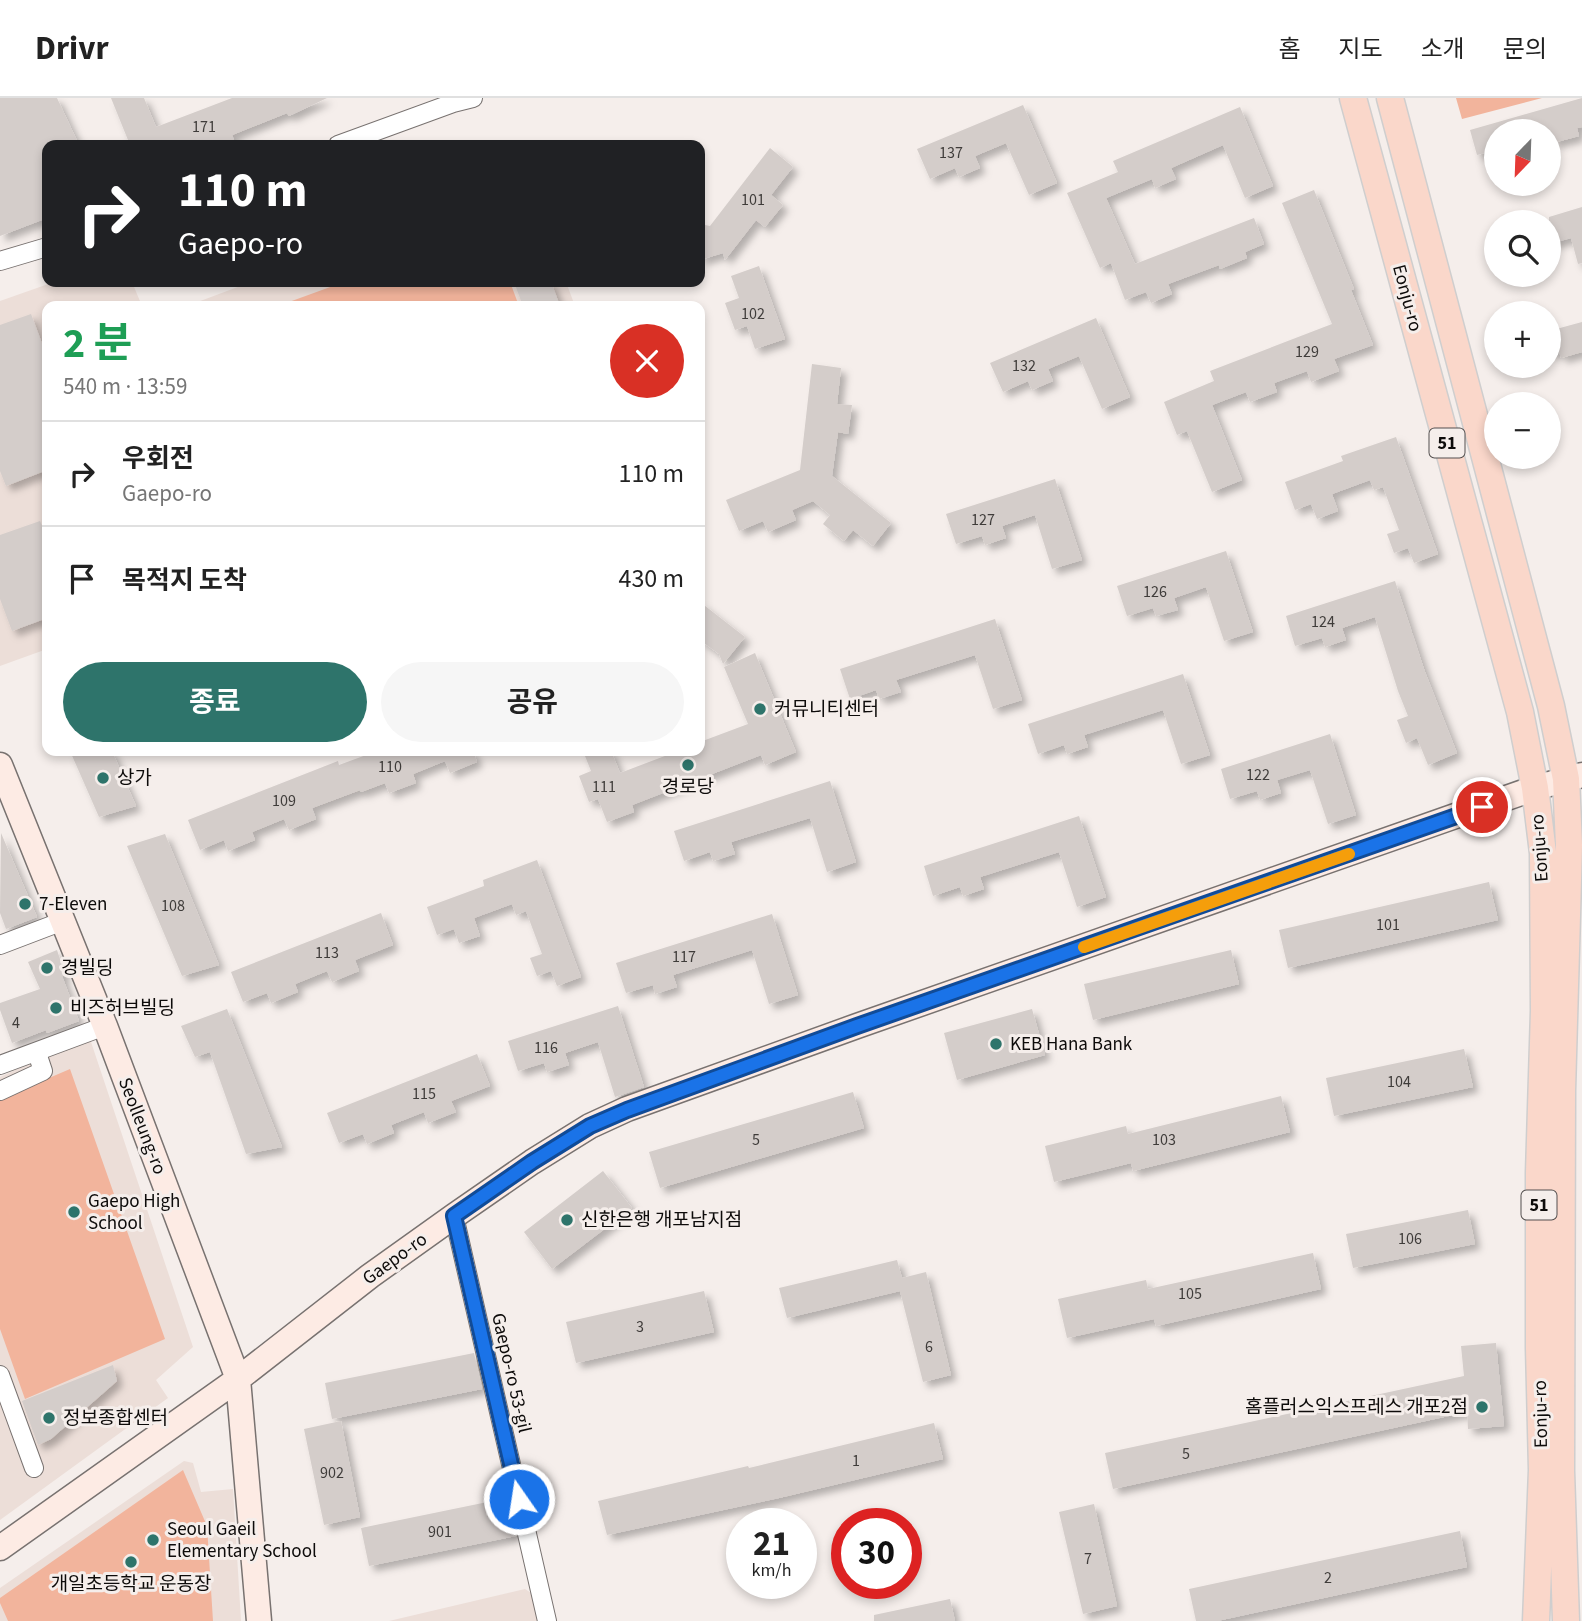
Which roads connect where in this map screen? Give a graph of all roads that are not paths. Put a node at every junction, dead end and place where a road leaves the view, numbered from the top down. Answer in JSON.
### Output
{"nodes":[{"id":1,"x":473,"y":98,"type":"edge"},
{"id":2,"x":1353,"y":98,"type":"edge"},
{"id":3,"x":1390,"y":98,"type":"edge"},
{"id":4,"x":352,"y":140,"type":"edge"},
{"id":5,"x":42,"y":248,"type":"edge"},
{"id":6,"x":0,"y":261,"type":"edge"},
{"id":7,"x":0,"y":765,"type":"edge"},
{"id":8,"x":1574,"y":777,"type":"edge"},
{"id":9,"x":1535,"y":788,"type":"junction"},
{"id":10,"x":63,"y":920,"type":"junction"},
{"id":11,"x":0,"y":945,"type":"edge"},
{"id":12,"x":105,"y":1026,"type":"junction"},
{"id":13,"x":39,"y":1059,"type":"dead end"},
{"id":14,"x":0,"y":1065,"type":"edge"},
{"id":15,"x":0,"y":1091,"type":"edge"},
{"id":16,"x":454,"y":1216,"type":"junction"},
{"id":17,"x":0,"y":1375,"type":"edge"},
{"id":18,"x":238,"y":1379,"type":"junction"},
{"id":19,"x":34,"y":1468,"type":"dead end"},
{"id":20,"x":0,"y":1548,"type":"edge"},
{"id":21,"x":259,"y":1621,"type":"edge"},
{"id":22,"x":547,"y":1621,"type":"edge"},
{"id":23,"x":1536,"y":1621,"type":"edge"},
{"id":24,"x":1566,"y":1621,"type":"edge"}],
"edges":[{"from":1,"to":4,"type":"street"},
{"from":2,"to":9,"type":"main road","name":"Eonju-ro","number":"51"},
{"from":3,"to":8,"type":"main road","name":"Eonju-ro","number":"51"},
{"from":5,"to":6,"type":"street"},
{"from":7,"to":10,"type":"street","name":"Seolleung-ro"},
{"from":8,"to":9,"type":"street","name":"Gaepo-ro"},
{"from":8,"to":24,"type":"main road","name":"Eonju-ro","number":"51"},
{"from":9,"to":16,"type":"street","name":"Gaepo-ro"},
{"from":9,"to":23,"type":"main road","name":"Eonju-ro","number":"51"},
{"from":10,"to":11,"type":"street"},
{"from":10,"to":12,"type":"street","name":"Seolleung-ro"},
{"from":12,"to":14,"type":"street"},
{"from":12,"to":18,"type":"street","name":"Seolleung-ro"},
{"from":13,"to":15,"type":"street"},
{"from":16,"to":18,"type":"street","name":"Gaepo-ro"},
{"from":16,"to":22,"type":"street","name":"Gaepo-ro 53-gil"},
{"from":17,"to":19,"type":"street"},
{"from":18,"to":20,"type":"street","name":"Gaepo-ro"},
{"from":18,"to":21,"type":"street","name":"Seolleung-ro"}]}
